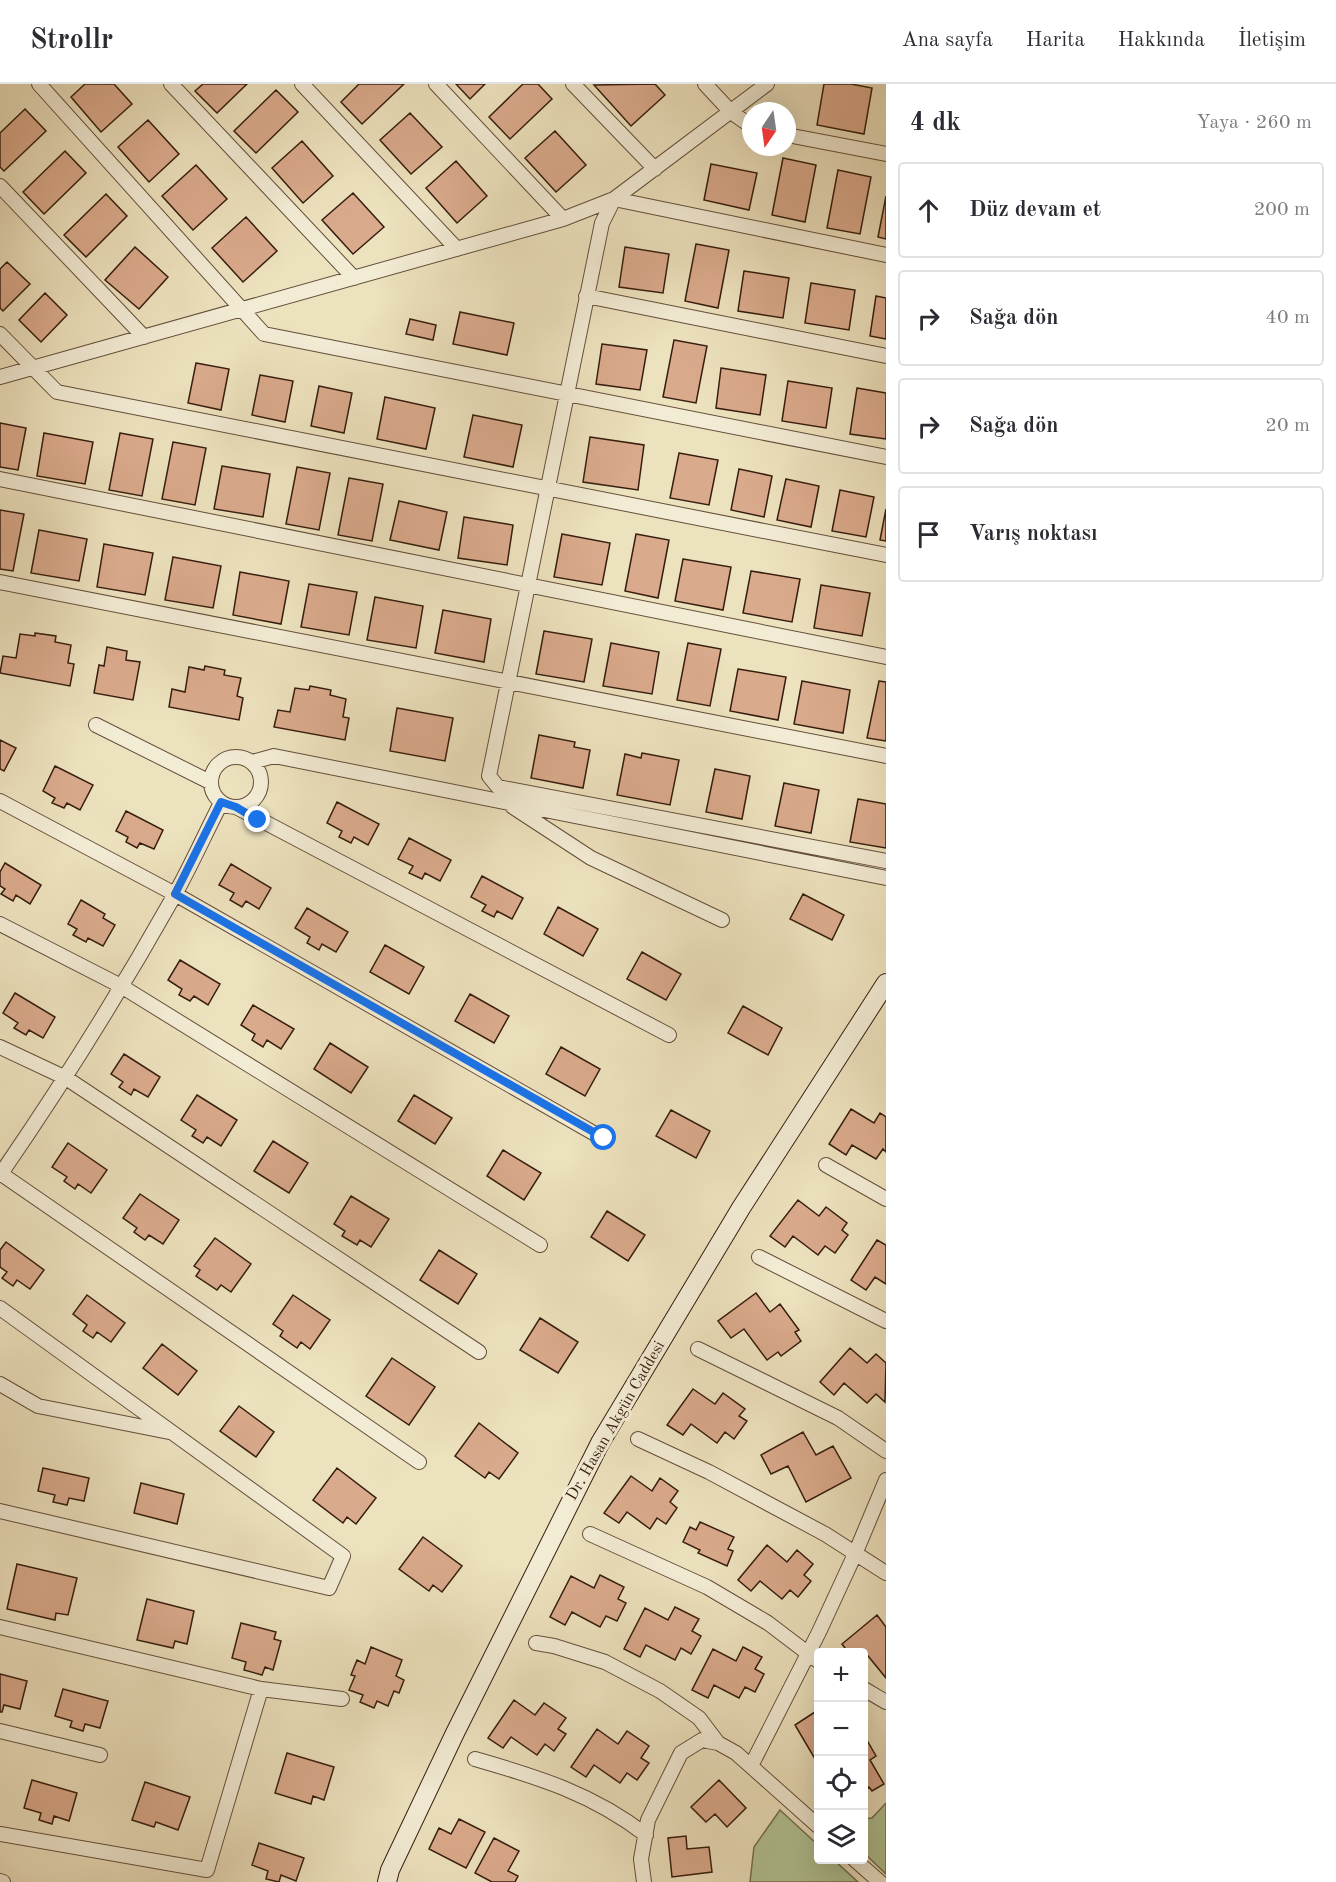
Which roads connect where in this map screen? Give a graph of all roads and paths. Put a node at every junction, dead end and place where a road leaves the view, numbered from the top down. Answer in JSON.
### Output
{"nodes":[{"id":1,"x":39,"y":84,"type":"edge"},
{"id":2,"x":171,"y":84,"type":"edge"},
{"id":3,"x":302,"y":84,"type":"edge"},
{"id":4,"x":436,"y":84,"type":"edge"},
{"id":5,"x":573,"y":84,"type":"edge"},
{"id":6,"x":705,"y":84,"type":"edge"},
{"id":7,"x":767,"y":84,"type":"edge"},
{"id":8,"x":731,"y":112,"type":"junction"},
{"id":9,"x":742,"y":120,"type":"edge"},
{"id":10,"x":796,"y":137,"type":"edge"},
{"id":11,"x":886,"y":154,"type":"edge"},
{"id":12,"x":655,"y":169,"type":"junction"},
{"id":13,"x":0,"y":186,"type":"edge"},
{"id":14,"x":614,"y":199,"type":"junction"},
{"id":15,"x":563,"y":219,"type":"junction"},
{"id":16,"x":457,"y":249,"type":"junction"},
{"id":17,"x":886,"y":255,"type":"edge"},
{"id":18,"x":354,"y":278,"type":"junction"},
{"id":19,"x":586,"y":296,"type":"junction"},
{"id":20,"x":241,"y":310,"type":"junction"},
{"id":21,"x":0,"y":334,"type":"edge"},
{"id":22,"x":144,"y":337,"type":"junction"},
{"id":23,"x":886,"y":356,"type":"edge"},
{"id":24,"x":33,"y":369,"type":"junction"},
{"id":25,"x":0,"y":377,"type":"edge"},
{"id":26,"x":567,"y":393,"type":"junction"},
{"id":27,"x":886,"y":457,"type":"edge"},
{"id":28,"x":0,"y":479,"type":"edge"},
{"id":29,"x":547,"y":488,"type":"junction"},
{"id":30,"x":886,"y":555,"type":"edge"},
{"id":31,"x":0,"y":582,"type":"edge"},
{"id":32,"x":528,"y":584,"type":"junction"},
{"id":33,"x":886,"y":657,"type":"edge"},
{"id":34,"x":508,"y":682,"type":"junction"},
{"id":35,"x":96,"y":725,"type":"dead end"},
{"id":36,"x":886,"y":756,"type":"edge"},
{"id":37,"x":252,"y":762,"type":"junction"},
{"id":38,"x":210,"y":782,"type":"junction"},
{"id":39,"x":0,"y":801,"type":"edge"},
{"id":40,"x":221,"y":802,"type":"junction"},
{"id":41,"x":506,"y":803,"type":"junction"},
{"id":42,"x":236,"y":807,"type":"junction"},
{"id":43,"x":886,"y":861,"type":"edge"},
{"id":44,"x":886,"y":878,"type":"edge"},
{"id":45,"x":175,"y":894,"type":"junction"},
{"id":46,"x":722,"y":921,"type":"dead end"},
{"id":47,"x":0,"y":924,"type":"edge"},
{"id":48,"x":886,"y":983,"type":"edge"},
{"id":49,"x":122,"y":986,"type":"junction"},
{"id":50,"x":669,"y":1035,"type":"dead end"},
{"id":51,"x":0,"y":1047,"type":"edge"},
{"id":52,"x":66,"y":1078,"type":"junction"},
{"id":53,"x":604,"y":1138,"type":"dead end"},
{"id":54,"x":826,"y":1165,"type":"dead end"},
{"id":55,"x":0,"y":1174,"type":"edge"},
{"id":56,"x":886,"y":1198,"type":"edge"},
{"id":57,"x":540,"y":1245,"type":"dead end"},
{"id":58,"x":759,"y":1257,"type":"dead end"},
{"id":59,"x":0,"y":1308,"type":"edge"},
{"id":60,"x":886,"y":1321,"type":"edge"},
{"id":61,"x":698,"y":1349,"type":"dead end"},
{"id":62,"x":479,"y":1352,"type":"dead end"},
{"id":63,"x":0,"y":1384,"type":"edge"},
{"id":64,"x":175,"y":1433,"type":"junction"},
{"id":65,"x":638,"y":1439,"type":"dead end"},
{"id":66,"x":886,"y":1451,"type":"edge"},
{"id":67,"x":419,"y":1462,"type":"dead end"},
{"id":68,"x":886,"y":1480,"type":"edge"},
{"id":69,"x":0,"y":1511,"type":"edge"},
{"id":70,"x":590,"y":1534,"type":"dead end"},
{"id":71,"x":855,"y":1554,"type":"junction"},
{"id":72,"x":886,"y":1573,"type":"edge"},
{"id":73,"x":0,"y":1627,"type":"edge"},
{"id":74,"x":536,"y":1643,"type":"dead end"},
{"id":75,"x":813,"y":1658,"type":"edge"},
{"id":76,"x":261,"y":1689,"type":"junction"},
{"id":77,"x":868,"y":1691,"type":"edge"},
{"id":78,"x":342,"y":1699,"type":"dead end"},
{"id":79,"x":886,"y":1702,"type":"edge"},
{"id":80,"x":0,"y":1731,"type":"edge"},
{"id":81,"x":718,"y":1743,"type":"junction"},
{"id":82,"x":100,"y":1755,"type":"dead end"},
{"id":83,"x":475,"y":1759,"type":"dead end"},
{"id":84,"x":751,"y":1766,"type":"junction"},
{"id":85,"x":814,"y":1822,"type":"edge"},
{"id":86,"x":0,"y":1833,"type":"edge"},
{"id":87,"x":646,"y":1835,"type":"junction"},
{"id":88,"x":860,"y":1864,"type":"edge"},
{"id":89,"x":387,"y":1882,"type":"edge"},
{"id":90,"x":644,"y":1882,"type":"edge"},
{"id":91,"x":880,"y":1882,"type":"edge"}],
"edges":[{"from":1,"to":20,"type":"street"},
{"from":2,"to":18,"type":"street"},
{"from":3,"to":16,"type":"street"},
{"from":4,"to":15,"type":"street"},
{"from":5,"to":12,"type":"street"},
{"from":6,"to":8,"type":"street"},
{"from":7,"to":8,"type":"street"},
{"from":8,"to":9,"type":"street"},
{"from":8,"to":12,"type":"street"},
{"from":10,"to":11,"type":"street"},
{"from":12,"to":14,"type":"street"},
{"from":13,"to":22,"type":"street"},
{"from":14,"to":15,"type":"street"},
{"from":14,"to":17,"type":"street"},
{"from":14,"to":19,"type":"street"},
{"from":15,"to":16,"type":"street"},
{"from":16,"to":18,"type":"street"},
{"from":18,"to":20,"type":"street"},
{"from":19,"to":23,"type":"street"},
{"from":19,"to":26,"type":"street"},
{"from":20,"to":22,"type":"street"},
{"from":20,"to":26,"type":"street"},
{"from":21,"to":24,"type":"street"},
{"from":22,"to":24,"type":"street"},
{"from":24,"to":25,"type":"street"},
{"from":24,"to":29,"type":"street"},
{"from":26,"to":27,"type":"street"},
{"from":26,"to":29,"type":"street"},
{"from":28,"to":32,"type":"street"},
{"from":29,"to":30,"type":"street"},
{"from":29,"to":32,"type":"street"},
{"from":31,"to":34,"type":"street"},
{"from":32,"to":33,"type":"street"},
{"from":32,"to":34,"type":"street"},
{"from":34,"to":36,"type":"street"},
{"from":34,"to":43,"type":"street"},
{"from":35,"to":38,"type":"street"},
{"from":37,"to":38,"type":"street"},
{"from":37,"to":41,"type":"street"},
{"from":37,"to":42,"type":"street"},
{"from":38,"to":40,"type":"street"},
{"from":39,"to":45,"type":"street"},
{"from":40,"to":42,"type":"street"},
{"from":40,"to":45,"type":"street"},
{"from":41,"to":44,"type":"street"},
{"from":41,"to":46,"type":"street"},
{"from":42,"to":50,"type":"street"},
{"from":45,"to":49,"type":"street"},
{"from":45,"to":53,"type":"street"},
{"from":47,"to":49,"type":"street"},
{"from":48,"to":89,"type":"street","name":"Dr. Hasan Akgün Caddesi"},
{"from":49,"to":52,"type":"street"},
{"from":49,"to":57,"type":"street"},
{"from":51,"to":52,"type":"street"},
{"from":52,"to":55,"type":"street"},
{"from":52,"to":62,"type":"street"},
{"from":54,"to":56,"type":"street"},
{"from":55,"to":67,"type":"street"},
{"from":58,"to":60,"type":"street"},
{"from":59,"to":64,"type":"street"},
{"from":61,"to":66,"type":"street"},
{"from":63,"to":64,"type":"street"},
{"from":64,"to":69,"type":"street"},
{"from":65,"to":71,"type":"street"},
{"from":68,"to":71,"type":"street"},
{"from":70,"to":75,"type":"street"},
{"from":71,"to":72,"type":"street"},
{"from":71,"to":75,"type":"street"},
{"from":73,"to":76,"type":"street"},
{"from":74,"to":81,"type":"street"},
{"from":75,"to":84,"type":"street"},
{"from":76,"to":78,"type":"street"},
{"from":76,"to":86,"type":"street"},
{"from":77,"to":79,"type":"street"},
{"from":80,"to":82,"type":"street"},
{"from":81,"to":84,"type":"street"},
{"from":81,"to":87,"type":"street"},
{"from":83,"to":87,"type":"street"},
{"from":84,"to":85,"type":"street"},
{"from":87,"to":90,"type":"street"},
{"from":88,"to":91,"type":"street"}]}
